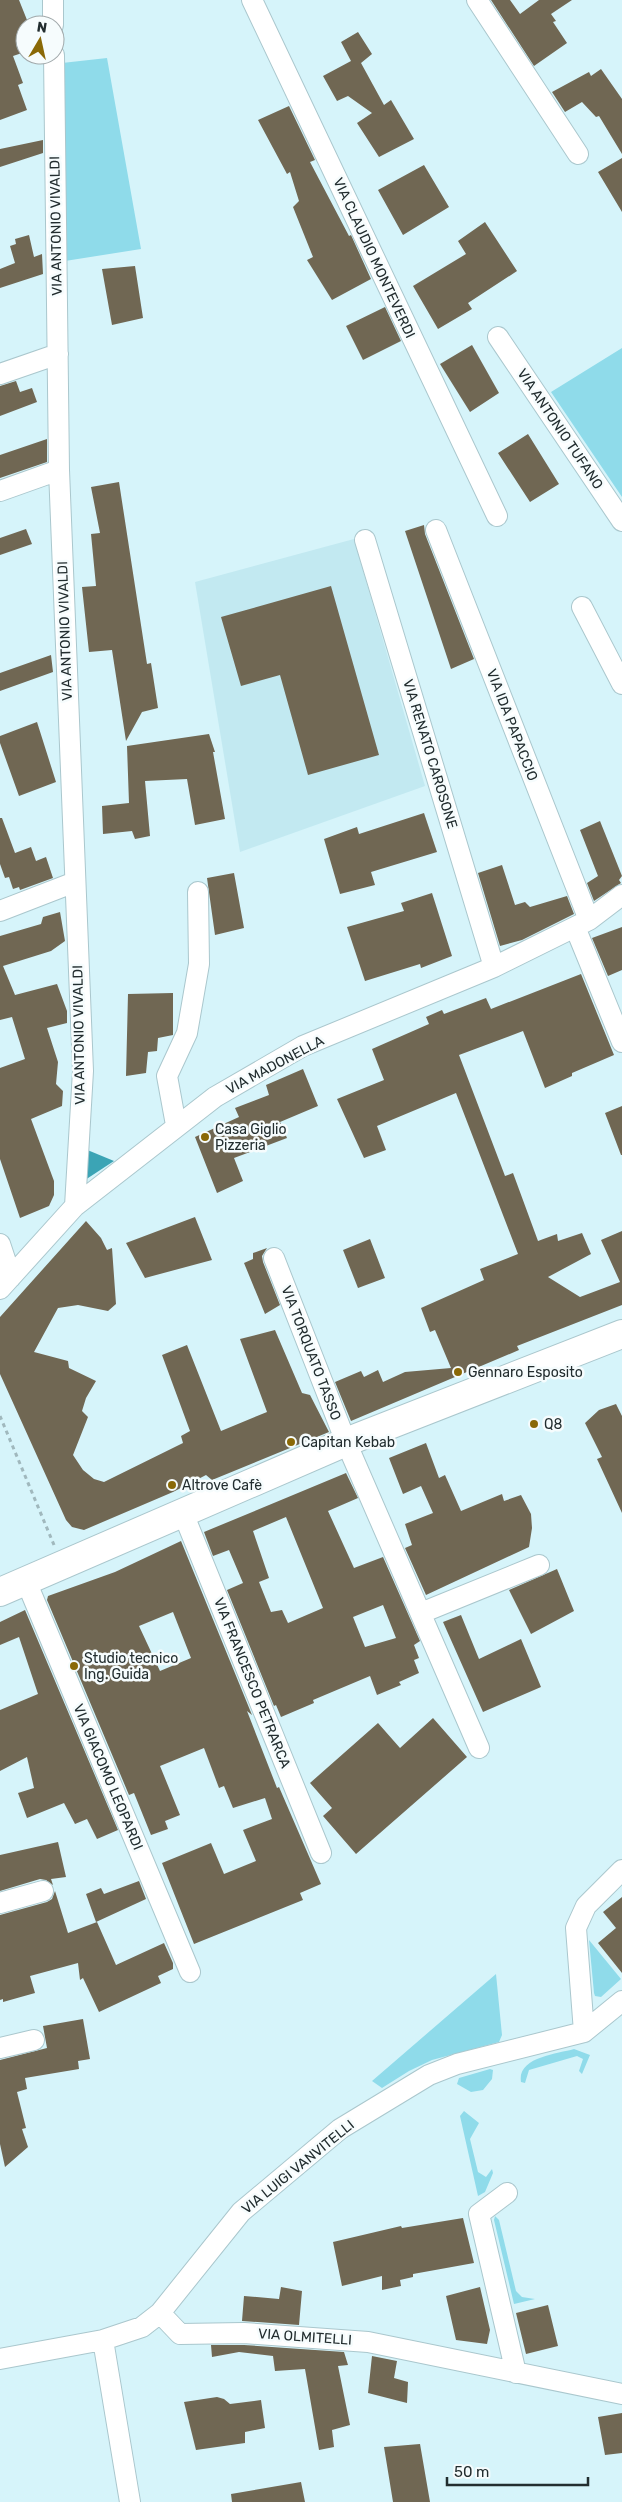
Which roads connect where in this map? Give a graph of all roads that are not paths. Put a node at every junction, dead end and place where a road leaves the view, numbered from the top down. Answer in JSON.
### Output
{"nodes":[{"id":1,"x":53,"y":0,"type":"edge"},
{"id":2,"x":252,"y":0,"type":"edge"},
{"id":3,"x":476,"y":0,"type":"edge"},
{"id":4,"x":53,"y":15,"type":"edge"},
{"id":5,"x":54,"y":65,"type":"edge"},
{"id":6,"x":578,"y":154,"type":"dead end"},
{"id":7,"x":498,"y":337,"type":"dead end"},
{"id":8,"x":58,"y":354,"type":"junction"},
{"id":9,"x":0,"y":374,"type":"edge"},
{"id":10,"x":59,"y":470,"type":"junction"},
{"id":11,"x":0,"y":491,"type":"edge"},
{"id":12,"x":497,"y":516,"type":"dead end"},
{"id":13,"x":622,"y":522,"type":"edge"},
{"id":14,"x":436,"y":530,"type":"dead end"},
{"id":15,"x":365,"y":540,"type":"dead end"},
{"id":16,"x":582,"y":607,"type":"dead end"},
{"id":17,"x":622,"y":684,"type":"edge"},
{"id":18,"x":75,"y":882,"type":"junction"},
{"id":19,"x":198,"y":892,"type":"dead end"},
{"id":20,"x":622,"y":895,"type":"edge"},
{"id":21,"x":0,"y":911,"type":"edge"},
{"id":22,"x":582,"y":924,"type":"junction"},
{"id":23,"x":494,"y":967,"type":"junction"},
{"id":24,"x":622,"y":1042,"type":"edge"},
{"id":25,"x":176,"y":1125,"type":"junction"},
{"id":26,"x":75,"y":1206,"type":"junction"},
{"id":27,"x":0,"y":1244,"type":"edge"},
{"id":28,"x":274,"y":1258,"type":"dead end"},
{"id":29,"x":6,"y":1283,"type":"edge"},
{"id":30,"x":620,"y":1341,"type":"edge"},
{"id":31,"x":346,"y":1442,"type":"junction"},
{"id":32,"x":183,"y":1513,"type":"junction"},
{"id":33,"x":539,"y":1565,"type":"dead end"},
{"id":34,"x":26,"y":1582,"type":"junction"},
{"id":35,"x":0,"y":1592,"type":"edge"},
{"id":36,"x":421,"y":1613,"type":"junction"},
{"id":37,"x":479,"y":1748,"type":"dead end"},
{"id":38,"x":321,"y":1853,"type":"dead end"},
{"id":39,"x":622,"y":1870,"type":"edge"},
{"id":40,"x":43,"y":1891,"type":"dead end"},
{"id":41,"x":0,"y":1903,"type":"edge"},
{"id":42,"x":190,"y":1972,"type":"dead end"},
{"id":43,"x":622,"y":2001,"type":"edge"},
{"id":44,"x":584,"y":2032,"type":"junction"},
{"id":45,"x":34,"y":2040,"type":"dead end"},
{"id":46,"x":0,"y":2048,"type":"edge"},
{"id":47,"x":507,"y":2193,"type":"dead end"},
{"id":48,"x":160,"y":2313,"type":"junction"},
{"id":49,"x":103,"y":2340,"type":"junction"},
{"id":50,"x":0,"y":2359,"type":"edge"},
{"id":51,"x":516,"y":2373,"type":"junction"},
{"id":52,"x":622,"y":2394,"type":"edge"},
{"id":53,"x":130,"y":2502,"type":"edge"}],
"edges":[{"from":1,"to":4,"type":"street"},
{"from":2,"to":12,"type":"street","name":"VIA CLAUDIO MONTEVERDI"},
{"from":3,"to":6,"type":"street"},
{"from":5,"to":8,"type":"street","name":"VIA ANTONIO VIVALDI"},
{"from":7,"to":13,"type":"street","name":"VIA ANTONIO TUFANO"},
{"from":8,"to":9,"type":"street"},
{"from":8,"to":10,"type":"street","name":"VIA ANTONIO VIVALDI"},
{"from":10,"to":11,"type":"street"},
{"from":10,"to":18,"type":"street","name":"VIA ANTONIO VIVALDI"},
{"from":14,"to":22,"type":"street","name":"VIA IDA PAPACCIO"},
{"from":15,"to":23,"type":"street","name":"VIA RENATO CAROSONE"},
{"from":16,"to":17,"type":"street"},
{"from":18,"to":21,"type":"street"},
{"from":18,"to":26,"type":"street","name":"VIA ANTONIO VIVALDI"},
{"from":19,"to":25,"type":"street"},
{"from":20,"to":22,"type":"street","name":"VIA MADONELLA"},
{"from":22,"to":23,"type":"street","name":"VIA MADONELLA"},
{"from":22,"to":24,"type":"street","name":"VIA IDA PAPACCIO"},
{"from":23,"to":25,"type":"street","name":"VIA MADONELLA"},
{"from":25,"to":26,"type":"street","name":"VIA MADONELLA"},
{"from":26,"to":29,"type":"street","name":"VIA MADONELLA"},
{"from":27,"to":29,"type":"street"},
{"from":28,"to":31,"type":"street","name":"VIA TORQUATO TASSO"},
{"from":30,"to":31,"type":"main road"},
{"from":31,"to":32,"type":"main road"},
{"from":31,"to":36,"type":"street","name":"VIA TORQUATO TASSO"},
{"from":32,"to":34,"type":"main road"},
{"from":32,"to":38,"type":"street","name":"VIA FRANCESCO PETRARCA"},
{"from":33,"to":36,"type":"street"},
{"from":34,"to":35,"type":"main road"},
{"from":34,"to":42,"type":"street","name":"VIA GIACOMO LEOPARDI"},
{"from":36,"to":37,"type":"street","name":"VIA TORQUATO TASSO"},
{"from":39,"to":44,"type":"street"},
{"from":40,"to":41,"type":"street"},
{"from":43,"to":44,"type":"street","name":"VIA LUIGI VANVITELLI"},
{"from":44,"to":48,"type":"street","name":"VIA LUIGI VANVITELLI"},
{"from":45,"to":46,"type":"street"},
{"from":47,"to":51,"type":"street"},
{"from":48,"to":49,"type":"street"},
{"from":48,"to":51,"type":"street","name":"VIA OLMITELLI"},
{"from":49,"to":50,"type":"street"},
{"from":49,"to":53,"type":"street"},
{"from":51,"to":52,"type":"street","name":"VIA OLMITELLI"}]}
